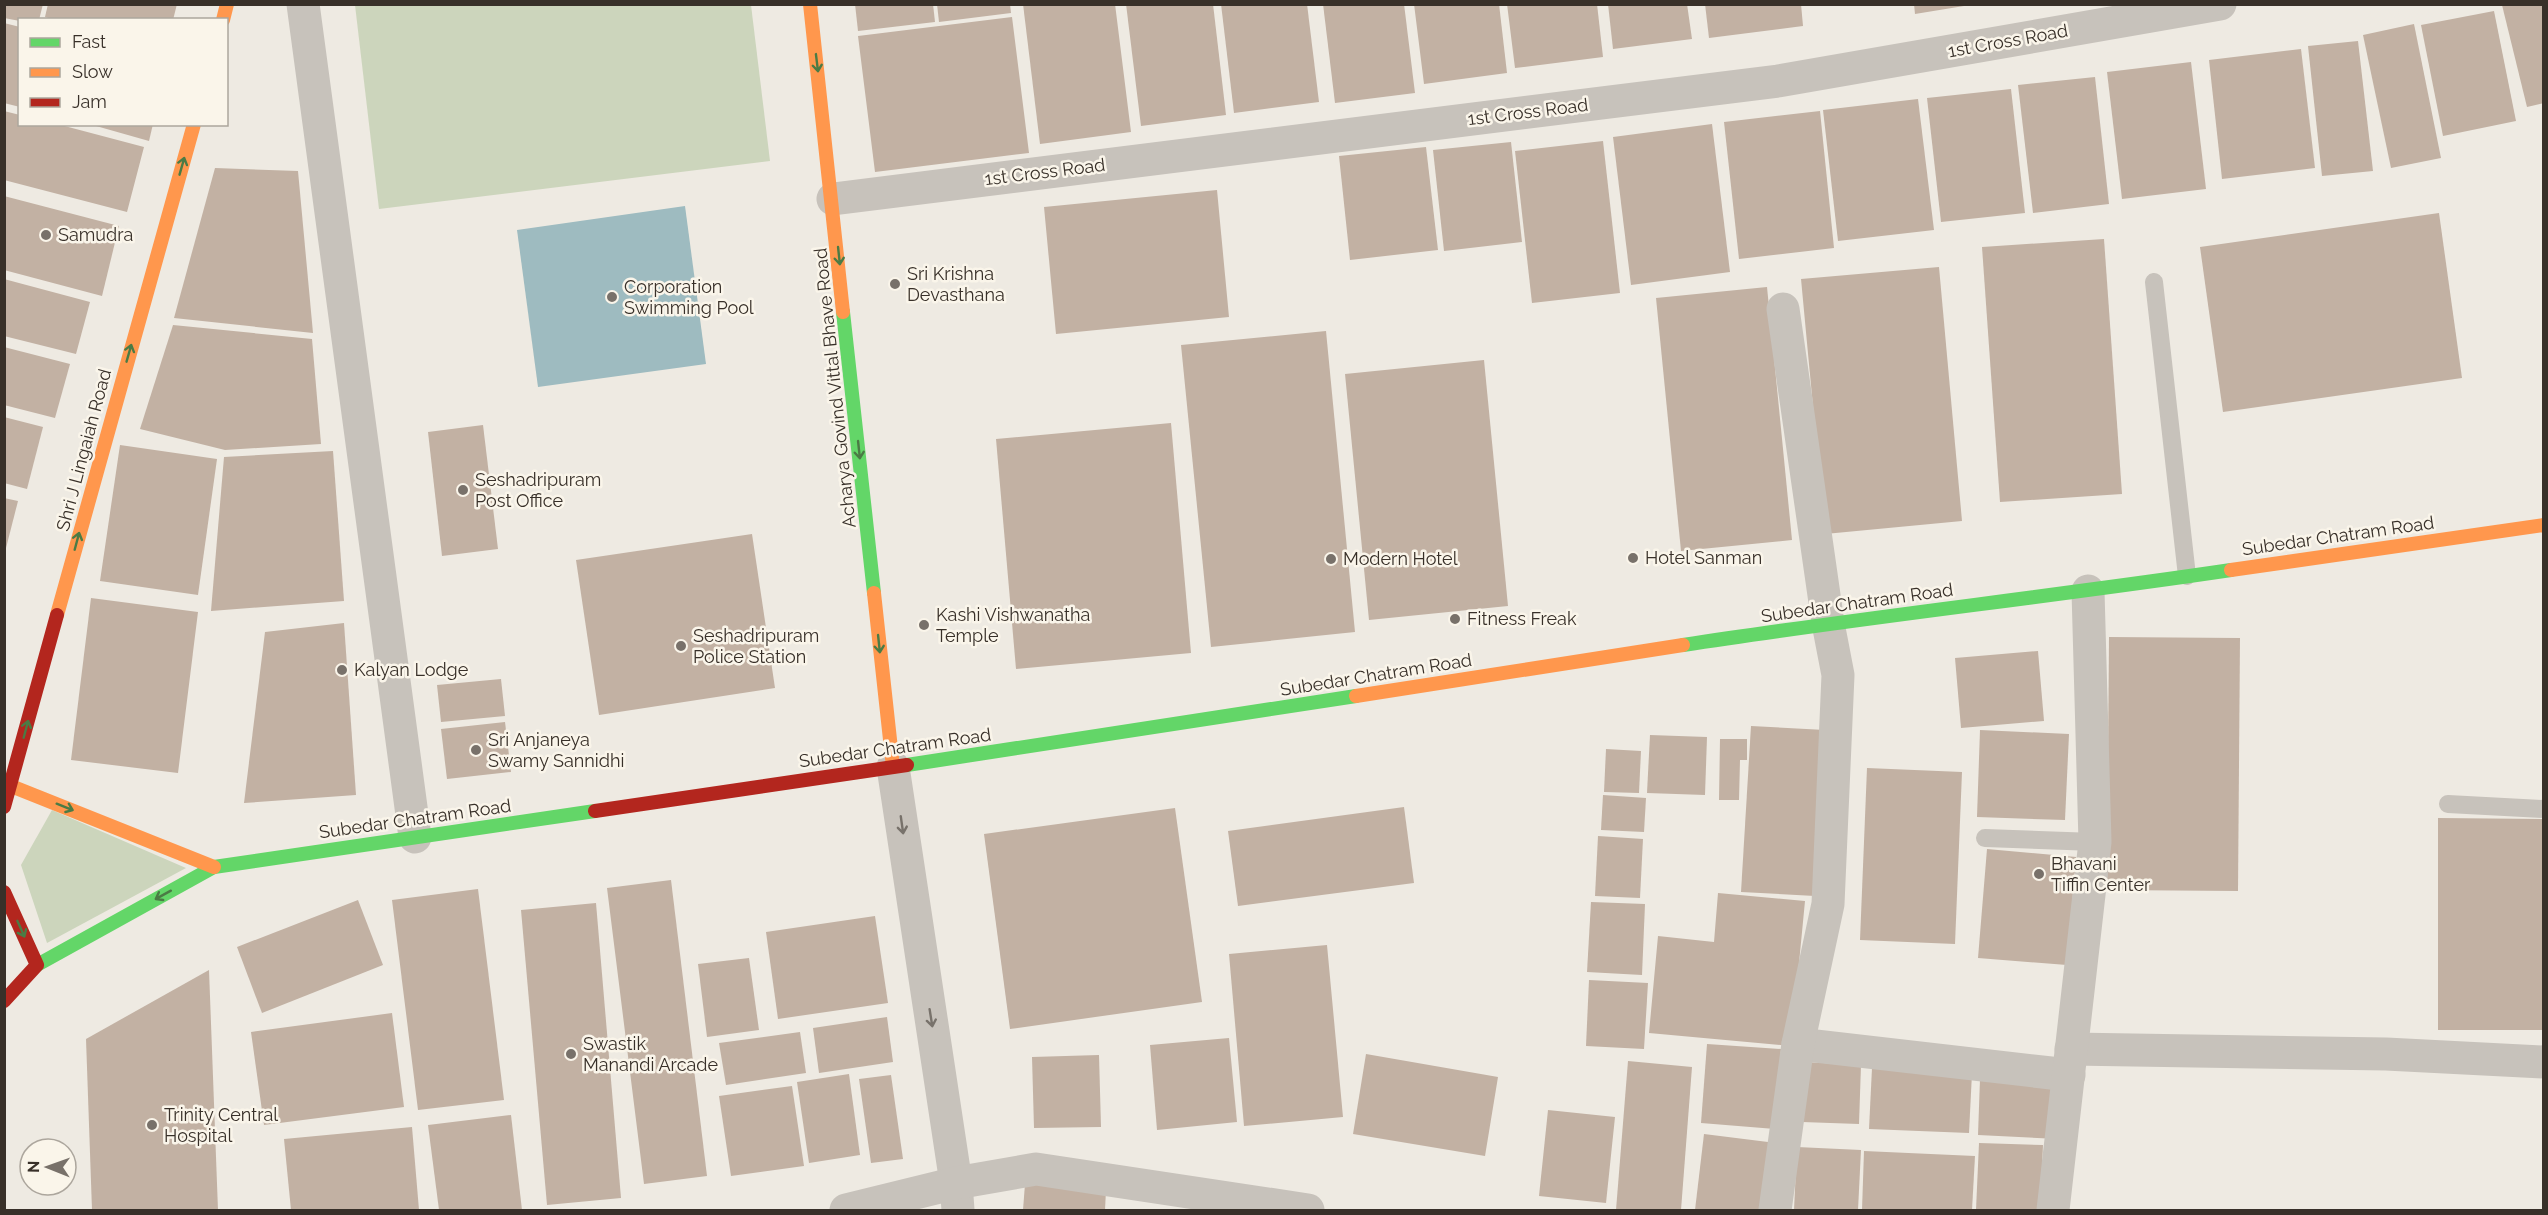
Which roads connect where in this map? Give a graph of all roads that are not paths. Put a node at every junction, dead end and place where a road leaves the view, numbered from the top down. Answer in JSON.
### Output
{"nodes":[{"id":1,"x":303,"y":4,"type":"edge"},
{"id":2,"x":810,"y":4,"type":"edge"},
{"id":3,"x":2220,"y":4,"type":"edge"},
{"id":4,"x":193,"y":126,"type":"edge"},
{"id":5,"x":833,"y":199,"type":"junction"},
{"id":6,"x":2154,"y":282,"type":"dead end"},
{"id":7,"x":1783,"y":309,"type":"dead end"},
{"id":8,"x":2544,"y":525,"type":"edge"},
{"id":9,"x":2187,"y":576,"type":"junction"},
{"id":10,"x":2088,"y":591,"type":"junction"},
{"id":11,"x":1828,"y":623,"type":"junction"},
{"id":12,"x":893,"y":767,"type":"junction"},
{"id":13,"x":10,"y":786,"type":"junction"},
{"id":14,"x":2448,"y":804,"type":"dead end"},
{"id":15,"x":4,"y":807,"type":"edge"},
{"id":16,"x":2544,"y":809,"type":"edge"},
{"id":17,"x":415,"y":837,"type":"junction"},
{"id":18,"x":1985,"y":838,"type":"dead end"},
{"id":19,"x":2096,"y":842,"type":"junction"},
{"id":20,"x":214,"y":867,"type":"junction"},
{"id":21,"x":4,"y":892,"type":"edge"},
{"id":22,"x":37,"y":965,"type":"junction"},
{"id":23,"x":4,"y":1001,"type":"edge"},
{"id":24,"x":1798,"y":1044,"type":"junction"},
{"id":25,"x":2070,"y":1062,"type":"junction"},
{"id":26,"x":2544,"y":1062,"type":"edge"},
{"id":27,"x":957,"y":1197,"type":"edge"},
{"id":28,"x":846,"y":1210,"type":"edge"},
{"id":29,"x":1308,"y":1210,"type":"edge"},
{"id":30,"x":1775,"y":1210,"type":"edge"},
{"id":31,"x":2053,"y":1210,"type":"edge"}],
"edges":[{"from":1,"to":17,"type":"street"},
{"from":2,"to":5,"type":"main road","name":"Acharya Govind Vittal Bhave Road","one_way":true},
{"from":3,"to":5,"type":"street","name":"1st Cross Road"},
{"from":13,"to":4,"type":"main road","name":"Shri J Lingaiah Road","one_way":true},
{"from":5,"to":12,"type":"main road","name":"Acharya Govind Vittal Bhave Road","one_way":true},
{"from":6,"to":9,"type":"lane"},
{"from":7,"to":11,"type":"street"},
{"from":8,"to":9,"type":"main road","name":"Subedar Chatram Road"},
{"from":9,"to":10,"type":"main road","name":"Subedar Chatram Road"},
{"from":10,"to":11,"type":"main road","name":"Subedar Chatram Road"},
{"from":10,"to":19,"type":"street"},
{"from":11,"to":12,"type":"main road","name":"Subedar Chatram Road"},
{"from":11,"to":24,"type":"street"},
{"from":12,"to":17,"type":"main road","name":"Subedar Chatram Road"},
{"from":12,"to":27,"type":"street","one_way":true},
{"from":13,"to":15,"type":"main road","name":"Shri J Lingaiah Road"},
{"from":13,"to":20,"type":"main road","one_way":true},
{"from":14,"to":16,"type":"lane"},
{"from":17,"to":20,"type":"main road","name":"Subedar Chatram Road"},
{"from":18,"to":19,"type":"lane"},
{"from":19,"to":25,"type":"street"},
{"from":20,"to":22,"type":"main road","name":"Subedar Chatram Road","one_way":true},
{"from":21,"to":22,"type":"main road","one_way":true},
{"from":22,"to":23,"type":"main road","name":"Subedar Chatram Road"},
{"from":24,"to":25,"type":"street"},
{"from":24,"to":30,"type":"street"},
{"from":25,"to":26,"type":"street"},
{"from":25,"to":31,"type":"street"},
{"from":27,"to":28,"type":"street"},
{"from":27,"to":29,"type":"street"}]}
